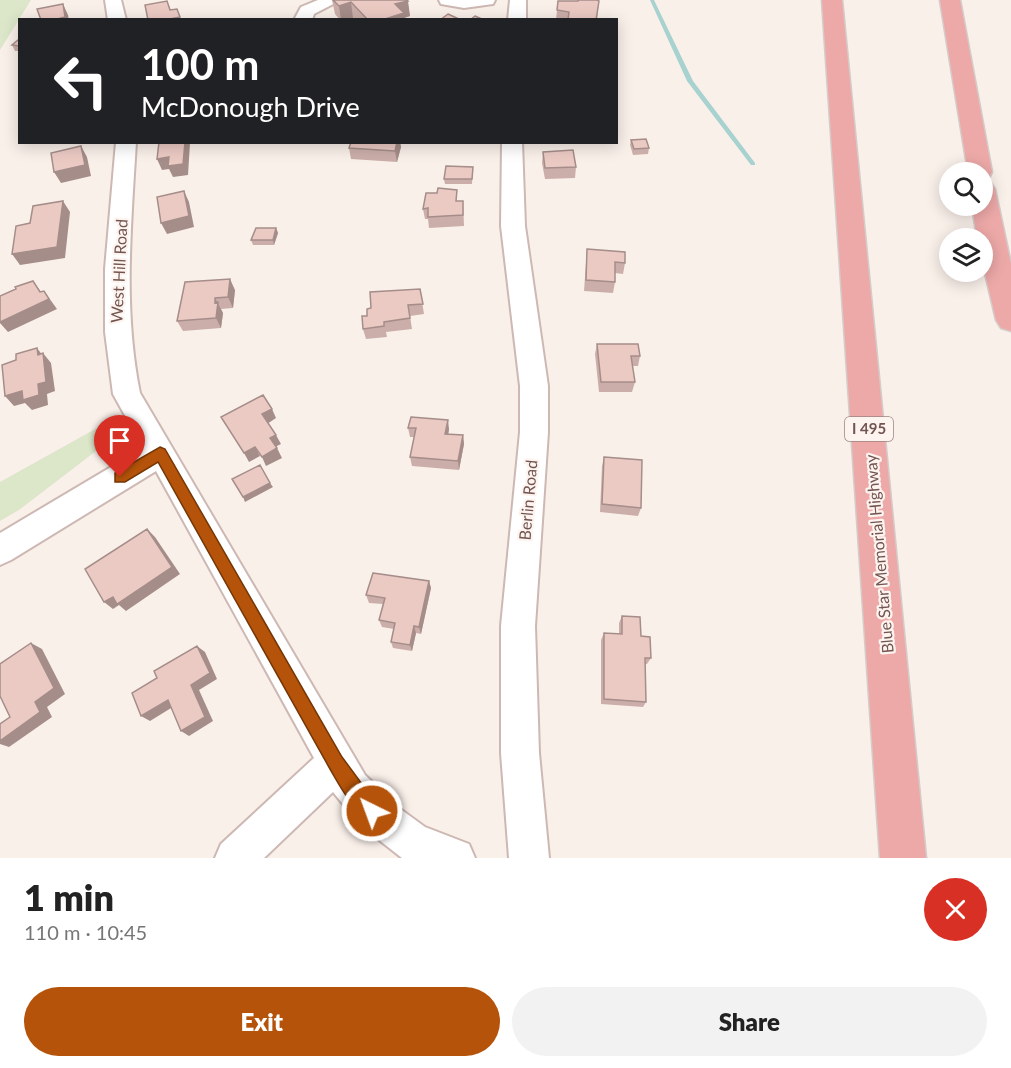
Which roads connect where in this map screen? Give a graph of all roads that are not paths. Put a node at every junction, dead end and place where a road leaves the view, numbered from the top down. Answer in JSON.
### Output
{"nodes":[{"id":1,"x":113,"y":0,"type":"edge"},
{"id":2,"x":333,"y":0,"type":"edge"},
{"id":3,"x":487,"y":0,"type":"edge"},
{"id":4,"x":519,"y":0,"type":"edge"},
{"id":5,"x":832,"y":0,"type":"edge"},
{"id":6,"x":950,"y":0,"type":"edge"},
{"id":7,"x":456,"y":2,"type":"edge"},
{"id":8,"x":117,"y":18,"type":"edge"},
{"id":9,"x":304,"y":18,"type":"edge"},
{"id":10,"x":442,"y":18,"type":"edge"},
{"id":11,"x":517,"y":18,"type":"edge"},
{"id":12,"x":126,"y":144,"type":"edge"},
{"id":13,"x":512,"y":144,"type":"edge"},
{"id":14,"x":978,"y":162,"type":"edge"},
{"id":15,"x":987,"y":216,"type":"edge"},
{"id":16,"x":1011,"y":320,"type":"edge"},
{"id":17,"x":160,"y":453,"type":"junction"},
{"id":18,"x":0,"y":550,"type":"edge"},
{"id":19,"x":336,"y":763,"type":"junction"},
{"id":20,"x":235,"y":858,"type":"edge"},
{"id":21,"x":455,"y":858,"type":"edge"},
{"id":22,"x":529,"y":858,"type":"edge"},
{"id":23,"x":903,"y":858,"type":"edge"}],
"edges":[{"from":1,"to":8,"type":"street"},
{"from":2,"to":9,"type":"street"},
{"from":3,"to":7,"type":"street"},
{"from":4,"to":11,"type":"street"},
{"from":5,"to":23,"type":"highway","name":"Blue Star Memorial Highway","number":"I 495"},
{"from":6,"to":14,"type":"highway"},
{"from":7,"to":10,"type":"street"},
{"from":12,"to":17,"type":"street","name":"West Hill Road"},
{"from":13,"to":22,"type":"street","name":"Berlin Road"},
{"from":15,"to":16,"type":"highway"},
{"from":17,"to":18,"type":"street"},
{"from":17,"to":19,"type":"street","name":"West Hill Road"},
{"from":19,"to":20,"type":"street"},
{"from":19,"to":21,"type":"street","name":"West Hill Road"}]}
